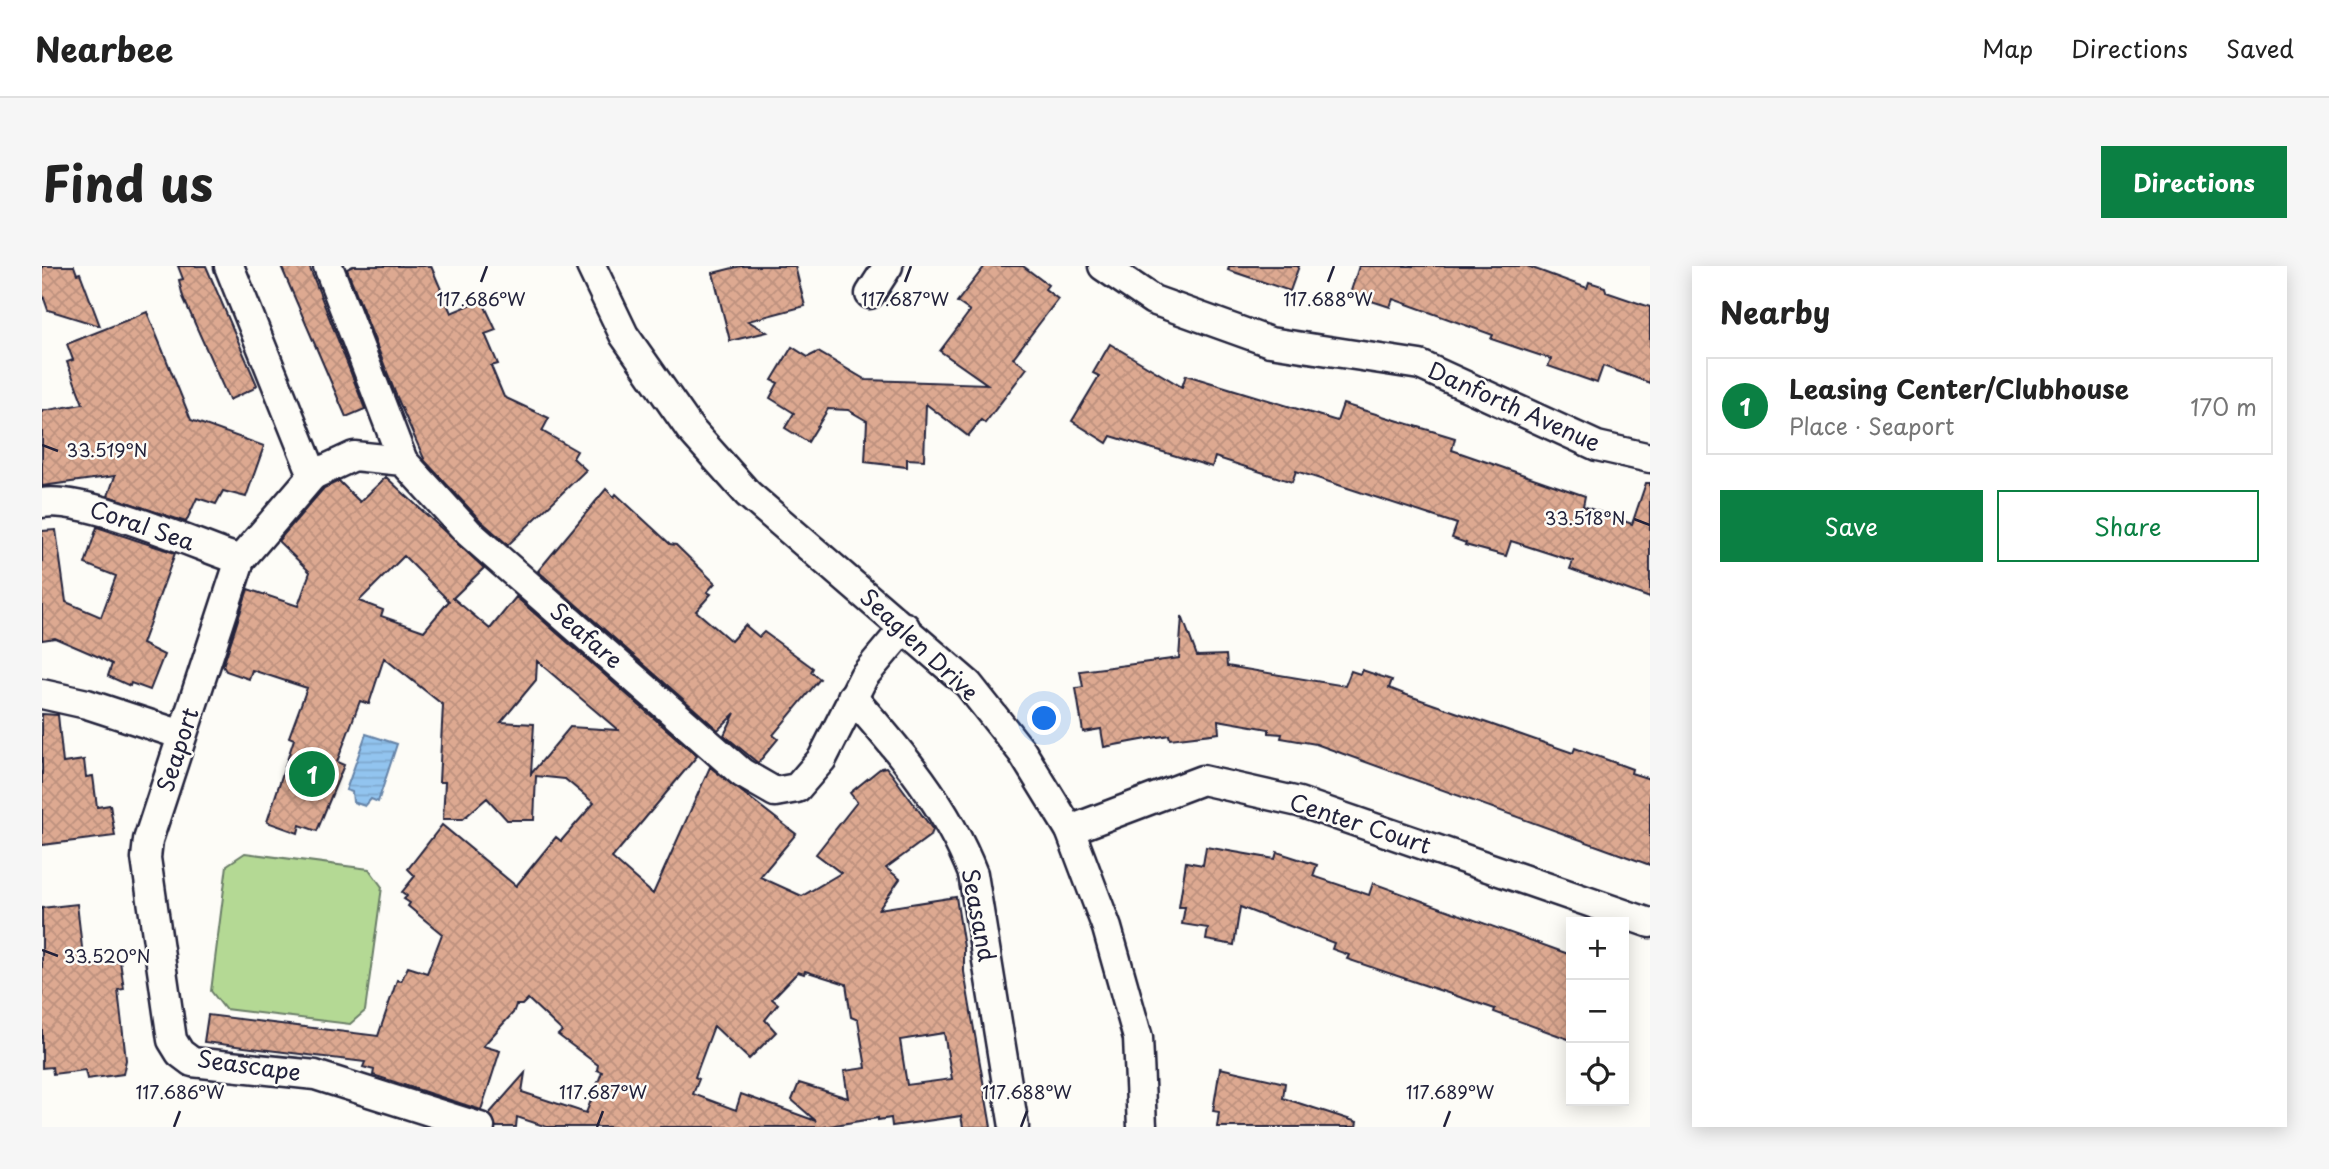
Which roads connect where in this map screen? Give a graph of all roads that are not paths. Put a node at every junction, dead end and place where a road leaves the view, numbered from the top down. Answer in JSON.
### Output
{"nodes":[{"id":1,"x":229,"y":266,"type":"edge"},
{"id":2,"x":328,"y":266,"type":"edge"},
{"id":3,"x":591,"y":266,"type":"edge"},
{"id":4,"x":888,"y":266,"type":"edge"},
{"id":5,"x":1103,"y":266,"type":"edge"},
{"id":6,"x":870,"y":294,"type":"dead end"},
{"id":7,"x":1650,"y":458,"type":"edge"},
{"id":8,"x":403,"y":461,"type":"junction"},
{"id":9,"x":313,"y":475,"type":"junction"},
{"id":10,"x":42,"y":503,"type":"edge"},
{"id":11,"x":240,"y":560,"type":"junction"},
{"id":12,"x":905,"y":627,"type":"junction"},
{"id":13,"x":42,"y":694,"type":"edge"},
{"id":14,"x":852,"y":697,"type":"junction"},
{"id":15,"x":182,"y":736,"type":"junction"},
{"id":16,"x":1070,"y":830,"type":"junction"},
{"id":17,"x":1650,"y":923,"type":"edge"},
{"id":18,"x":180,"y":1053,"type":"joint"},
{"id":19,"x":480,"y":1127,"type":"edge"},
{"id":20,"x":1014,"y":1127,"type":"edge"},
{"id":21,"x":1142,"y":1127,"type":"edge"}],
"edges":[{"from":1,"to":9,"type":"street"},
{"from":2,"to":8,"type":"street","name":"Seafare"},
{"from":3,"to":12,"type":"street","name":"Seaglen Drive"},
{"from":4,"to":6,"type":"street"},
{"from":5,"to":7,"type":"street","name":"Danforth Avenue"},
{"from":8,"to":9,"type":"street","name":"Seaport"},
{"from":8,"to":14,"type":"street","name":"Seafare"},
{"from":9,"to":11,"type":"street","name":"Seaport"},
{"from":10,"to":11,"type":"street","name":"Coral Sea"},
{"from":11,"to":15,"type":"street","name":"Seaport"},
{"from":12,"to":14,"type":"street","name":"Seafare"},
{"from":12,"to":16,"type":"street","name":"Seaglen Drive"},
{"from":13,"to":15,"type":"street"},
{"from":14,"to":20,"type":"street","name":"Seasand"},
{"from":15,"to":18,"type":"street","name":"Seaport"},
{"from":16,"to":17,"type":"street","name":"Center Court"},
{"from":16,"to":21,"type":"street","name":"Seaglen Drive"},
{"from":18,"to":19,"type":"street","name":"Seascape"}]}
